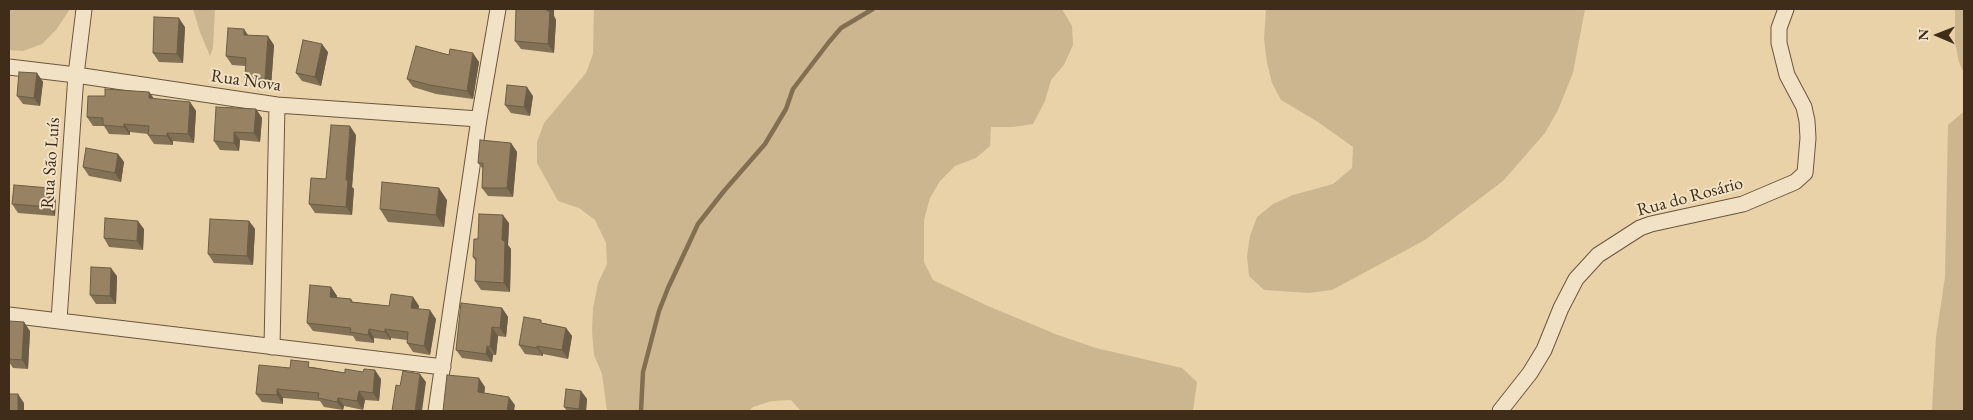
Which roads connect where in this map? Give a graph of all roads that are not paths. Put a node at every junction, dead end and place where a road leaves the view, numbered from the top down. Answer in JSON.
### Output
{"nodes":[{"id":1,"x":84,"y":9,"type":"edge"},
{"id":2,"x":498,"y":9,"type":"edge"},
{"id":3,"x":1786,"y":9,"type":"edge"},
{"id":4,"x":9,"y":67,"type":"edge"},
{"id":5,"x":76,"y":75,"type":"junction"},
{"id":6,"x":277,"y":105,"type":"junction"},
{"id":7,"x":480,"y":119,"type":"junction"},
{"id":8,"x":9,"y":315,"type":"edge"},
{"id":9,"x":59,"y":320,"type":"junction"},
{"id":10,"x":272,"y":347,"type":"junction"},
{"id":11,"x":443,"y":367,"type":"junction"},
{"id":12,"x":436,"y":411,"type":"edge"},
{"id":13,"x":1500,"y":411,"type":"edge"}],
"edges":[{"from":1,"to":5,"type":"street","name":"Rua São Luís"},
{"from":2,"to":7,"type":"street"},
{"from":3,"to":13,"type":"street","name":"Rua do Rosário"},
{"from":4,"to":5,"type":"street","name":"Rua Nova"},
{"from":5,"to":6,"type":"street","name":"Rua Nova"},
{"from":5,"to":9,"type":"street","name":"Rua São Luís"},
{"from":6,"to":7,"type":"street","name":"Rua Nova"},
{"from":6,"to":10,"type":"street"},
{"from":7,"to":11,"type":"street"},
{"from":8,"to":9,"type":"street"},
{"from":9,"to":10,"type":"street"},
{"from":10,"to":11,"type":"street"},
{"from":11,"to":12,"type":"street"}]}
